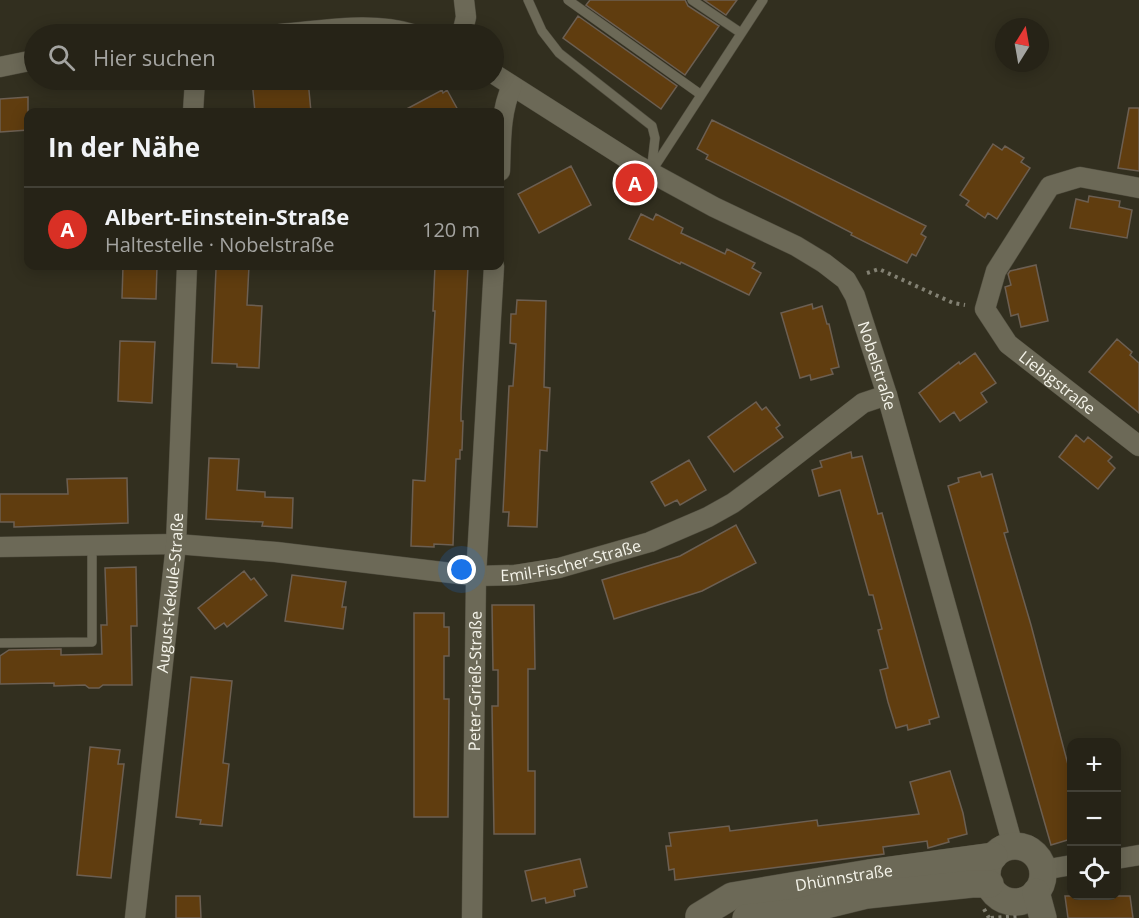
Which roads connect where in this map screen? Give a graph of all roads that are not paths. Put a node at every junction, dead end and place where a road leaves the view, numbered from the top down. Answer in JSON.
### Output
{"nodes":[{"id":1,"x":464,"y":0,"type":"edge"},
{"id":2,"x":528,"y":0,"type":"edge"},
{"id":3,"x":568,"y":0,"type":"edge"},
{"id":4,"x":692,"y":0,"type":"edge"},
{"id":5,"x":763,"y":0,"type":"edge"},
{"id":6,"x":464,"y":24,"type":"edge"},
{"id":7,"x":741,"y":33,"type":"junction"},
{"id":8,"x":24,"y":62,"type":"edge"},
{"id":9,"x":0,"y":67,"type":"edge"},
{"id":10,"x":504,"y":81,"type":"edge"},
{"id":11,"x":512,"y":86,"type":"junction"},
{"id":12,"x":195,"y":90,"type":"edge"},
{"id":13,"x":700,"y":94,"type":"junction"},
{"id":14,"x":194,"y":108,"type":"edge"},
{"id":15,"x":504,"y":111,"type":"edge"},
{"id":16,"x":651,"y":173,"type":"junction"},
{"id":17,"x":1139,"y":188,"type":"edge"},
{"id":18,"x":187,"y":270,"type":"edge"},
{"id":19,"x":494,"y":270,"type":"edge"},
{"id":20,"x":887,"y":395,"type":"junction"},
{"id":21,"x":1139,"y":446,"type":"edge"},
{"id":22,"x":176,"y":544,"type":"junction"},
{"id":23,"x":92,"y":546,"type":"junction"},
{"id":24,"x":0,"y":547,"type":"edge"},
{"id":25,"x":476,"y":576,"type":"junction"},
{"id":26,"x":0,"y":643,"type":"edge"},
{"id":27,"x":1003,"y":851,"type":"junction"},
{"id":28,"x":1139,"y":855,"type":"edge"},
{"id":29,"x":1121,"y":858,"type":"edge"},
{"id":30,"x":1067,"y":868,"type":"edge"},
{"id":31,"x":990,"y":884,"type":"junction"},
{"id":32,"x":1023,"y":905,"type":"edge"},
{"id":33,"x":702,"y":917,"type":"edge"},
{"id":34,"x":135,"y":918,"type":"edge"},
{"id":35,"x":472,"y":918,"type":"edge"},
{"id":36,"x":746,"y":918,"type":"edge"}],
"edges":[{"from":1,"to":6,"type":"street"},
{"from":2,"to":16,"type":"lane"},
{"from":3,"to":13,"type":"lane"},
{"from":4,"to":7,"type":"lane"},
{"from":5,"to":7,"type":"lane"},
{"from":7,"to":13,"type":"lane"},
{"from":8,"to":9,"type":"street"},
{"from":10,"to":11,"type":"street","name":"Nobelstraße"},
{"from":11,"to":15,"type":"street"},
{"from":11,"to":16,"type":"street","name":"Nobelstraße"},
{"from":12,"to":14,"type":"street"},
{"from":13,"to":16,"type":"lane"},
{"from":16,"to":20,"type":"street","name":"Nobelstraße"},
{"from":17,"to":21,"type":"street","name":"Liebigstraße"},
{"from":18,"to":22,"type":"street","name":"August-Kekulé-Straße"},
{"from":19,"to":25,"type":"street","name":"Peter-Grieß-Straße"},
{"from":20,"to":25,"type":"street","name":"Emil-Fischer-Straße"},
{"from":20,"to":27,"type":"street","name":"Nobelstraße"},
{"from":22,"to":23,"type":"street","name":"Emil-Fischer-Straße"},
{"from":22,"to":25,"type":"street","name":"Emil-Fischer-Straße"},
{"from":22,"to":34,"type":"street","name":"August-Kekulé-Straße"},
{"from":23,"to":24,"type":"street","name":"Emil-Fischer-Straße"},
{"from":23,"to":26,"type":"lane"},
{"from":25,"to":35,"type":"street","name":"Peter-Grieß-Straße"},
{"from":27,"to":31,"type":"main road","name":"Nobelstraße"},
{"from":27,"to":32,"type":"main road"},
{"from":27,"to":33,"type":"main road","name":"Dhünnstraße"},
{"from":28,"to":29,"type":"street"},
{"from":30,"to":32,"type":"street"},
{"from":31,"to":32,"type":"main road"},
{"from":31,"to":36,"type":"main road","name":"Dhünnstraße"}]}
